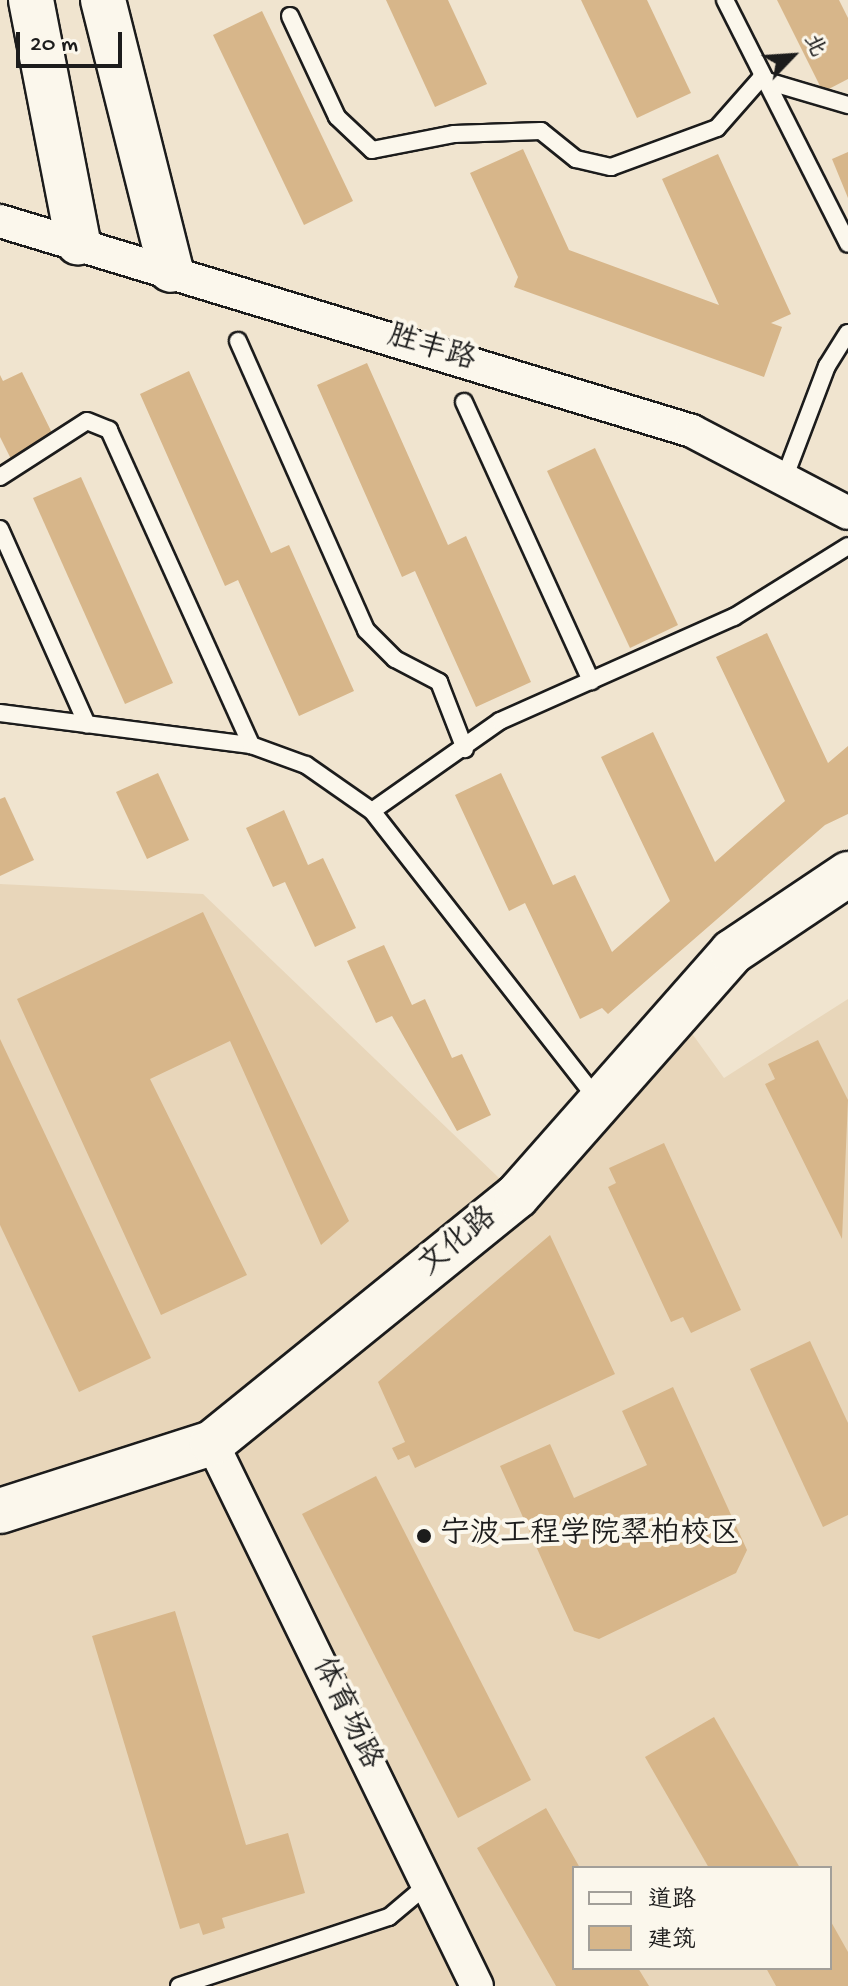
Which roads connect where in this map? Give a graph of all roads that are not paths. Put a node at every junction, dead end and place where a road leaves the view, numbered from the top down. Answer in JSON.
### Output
{"nodes":[{"id":1,"x":31,"y":0,"type":"edge"},
{"id":2,"x":103,"y":0,"type":"edge"},
{"id":3,"x":725,"y":0,"type":"edge"},
{"id":4,"x":290,"y":16,"type":"dead end"},
{"id":5,"x":760,"y":79,"type":"junction"},
{"id":6,"x":848,"y":105,"type":"edge"},
{"id":7,"x":0,"y":221,"type":"edge"},
{"id":8,"x":78,"y":242,"type":"junction"},
{"id":9,"x":848,"y":244,"type":"edge"},
{"id":10,"x":171,"y":270,"type":"junction"},
{"id":11,"x":848,"y":333,"type":"edge"},
{"id":12,"x":238,"y":341,"type":"dead end"},
{"id":13,"x":464,"y":402,"type":"dead end"},
{"id":14,"x":0,"y":477,"type":"edge"},
{"id":15,"x":784,"y":479,"type":"junction"},
{"id":16,"x":848,"y":513,"type":"edge"},
{"id":17,"x":0,"y":529,"type":"edge"},
{"id":18,"x":848,"y":546,"type":"edge"},
{"id":19,"x":591,"y":681,"type":"junction"},
{"id":20,"x":0,"y":713,"type":"edge"},
{"id":21,"x":87,"y":724,"type":"junction"},
{"id":22,"x":251,"y":745,"type":"junction"},
{"id":23,"x":465,"y":749,"type":"junction"},
{"id":24,"x":372,"y":811,"type":"junction"},
{"id":25,"x":848,"y":874,"type":"edge"},
{"id":26,"x":600,"y":1103,"type":"junction"},
{"id":27,"x":212,"y":1443,"type":"junction"},
{"id":28,"x":0,"y":1511,"type":"edge"},
{"id":29,"x":428,"y":1884,"type":"junction"},
{"id":30,"x":179,"y":1986,"type":"edge"},
{"id":31,"x":477,"y":1986,"type":"edge"}],
"edges":[{"from":1,"to":8,"type":"street"},
{"from":2,"to":10,"type":"street"},
{"from":3,"to":5,"type":"lane"},
{"from":4,"to":5,"type":"lane"},
{"from":5,"to":6,"type":"lane"},
{"from":5,"to":9,"type":"lane"},
{"from":7,"to":8,"type":"street","name":"胜丰路"},
{"from":8,"to":10,"type":"street","name":"胜丰路"},
{"from":10,"to":15,"type":"street","name":"胜丰路"},
{"from":11,"to":15,"type":"lane"},
{"from":12,"to":23,"type":"lane"},
{"from":13,"to":19,"type":"lane"},
{"from":14,"to":22,"type":"lane"},
{"from":15,"to":16,"type":"street","name":"胜丰路"},
{"from":17,"to":21,"type":"lane"},
{"from":18,"to":19,"type":"lane"},
{"from":19,"to":23,"type":"lane"},
{"from":20,"to":21,"type":"lane"},
{"from":21,"to":22,"type":"lane"},
{"from":22,"to":24,"type":"lane"},
{"from":23,"to":24,"type":"lane"},
{"from":24,"to":26,"type":"lane"},
{"from":25,"to":26,"type":"street","name":"文化路"},
{"from":26,"to":27,"type":"street","name":"文化路"},
{"from":27,"to":28,"type":"street","name":"文化路"},
{"from":27,"to":29,"type":"street","name":"体育场路"},
{"from":29,"to":30,"type":"lane"},
{"from":29,"to":31,"type":"street","name":"体育场路"}]}
